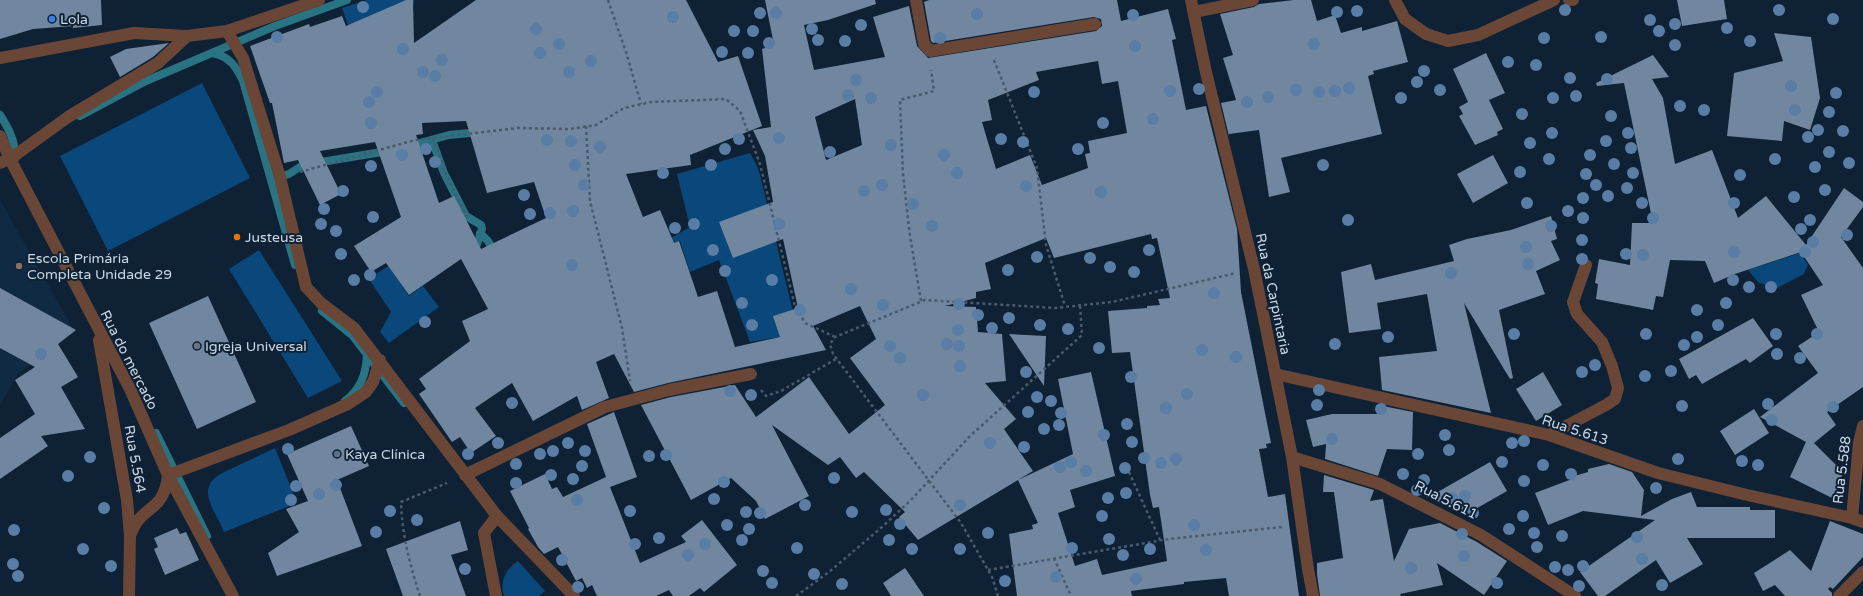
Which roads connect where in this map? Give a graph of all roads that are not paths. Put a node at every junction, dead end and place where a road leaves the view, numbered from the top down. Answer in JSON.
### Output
{"nodes":[{"id":1,"x":319,"y":0,"type":"edge"},
{"id":2,"x":916,"y":0,"type":"edge"},
{"id":3,"x":1253,"y":0,"type":"edge"},
{"id":4,"x":1394,"y":0,"type":"edge"},
{"id":5,"x":1554,"y":0,"type":"edge"},
{"id":6,"x":1569,"y":0,"type":"edge"},
{"id":7,"x":1573,"y":0,"type":"edge"},
{"id":8,"x":1193,"y":6,"type":"edge"},
{"id":9,"x":1095,"y":24,"type":"dead end"},
{"id":10,"x":227,"y":32,"type":"junction"},
{"id":11,"x":187,"y":36,"type":"junction"},
{"id":12,"x":0,"y":58,"type":"edge"},
{"id":13,"x":0,"y":136,"type":"edge"},
{"id":14,"x":5,"y":161,"type":"edge"},
{"id":15,"x":1586,"y":265,"type":"dead end"},
{"id":16,"x":97,"y":329,"type":"junction"},
{"id":17,"x":380,"y":360,"type":"junction"},
{"id":18,"x":751,"y":374,"type":"road end"},
{"id":19,"x":1275,"y":374,"type":"junction"},
{"id":20,"x":1863,"y":426,"type":"edge"},
{"id":21,"x":1549,"y":435,"type":"junction"},
{"id":22,"x":1292,"y":457,"type":"junction"},
{"id":23,"x":168,"y":475,"type":"junction"},
{"id":24,"x":465,"y":475,"type":"junction"},
{"id":25,"x":497,"y":516,"type":"junction"},
{"id":26,"x":1858,"y":520,"type":"edge"},
{"id":27,"x":130,"y":536,"type":"junction"},
{"id":28,"x":1863,"y":572,"type":"edge"},
{"id":29,"x":130,"y":596,"type":"edge"},
{"id":30,"x":233,"y":596,"type":"edge"},
{"id":31,"x":496,"y":596,"type":"edge"},
{"id":32,"x":574,"y":596,"type":"edge"},
{"id":33,"x":1313,"y":596,"type":"edge"},
{"id":34,"x":1575,"y":596,"type":"edge"},
{"id":35,"x":1839,"y":596,"type":"edge"}],
"edges":[{"from":1,"to":10,"type":"street"},
{"from":2,"to":9,"type":"street"},
{"from":3,"to":8,"type":"street"},
{"from":4,"to":5,"type":"street"},
{"from":6,"to":7,"type":"street"},
{"from":8,"to":19,"type":"street","name":"Rua da Carpintaria"},
{"from":10,"to":11,"type":"street"},
{"from":10,"to":17,"type":"street"},
{"from":11,"to":12,"type":"street"},
{"from":11,"to":14,"type":"street"},
{"from":13,"to":14,"type":"street","name":"Rua do mercado"},
{"from":14,"to":16,"type":"street","name":"Rua do mercado"},
{"from":15,"to":21,"type":"street"},
{"from":16,"to":23,"type":"street","name":"Rua do mercado"},
{"from":16,"to":27,"type":"street","name":"Rua 5.564"},
{"from":17,"to":23,"type":"street"},
{"from":17,"to":24,"type":"street"},
{"from":18,"to":24,"type":"street"},
{"from":19,"to":21,"type":"street","name":"Rua 5.613"},
{"from":19,"to":22,"type":"street","name":"Rua da Carpintaria"},
{"from":20,"to":26,"type":"street","name":"Rua 5.588"},
{"from":21,"to":26,"type":"street","name":"Rua 5.613"},
{"from":22,"to":33,"type":"street","name":"Rua da Carpintaria"},
{"from":22,"to":34,"type":"street","name":"Rua 5.611"},
{"from":23,"to":27,"type":"street"},
{"from":23,"to":30,"type":"street","name":"Rua do mercado"},
{"from":24,"to":25,"type":"street"},
{"from":25,"to":31,"type":"street"},
{"from":25,"to":32,"type":"street"},
{"from":27,"to":29,"type":"street","name":"Rua 5.564"},
{"from":28,"to":35,"type":"street"}]}
